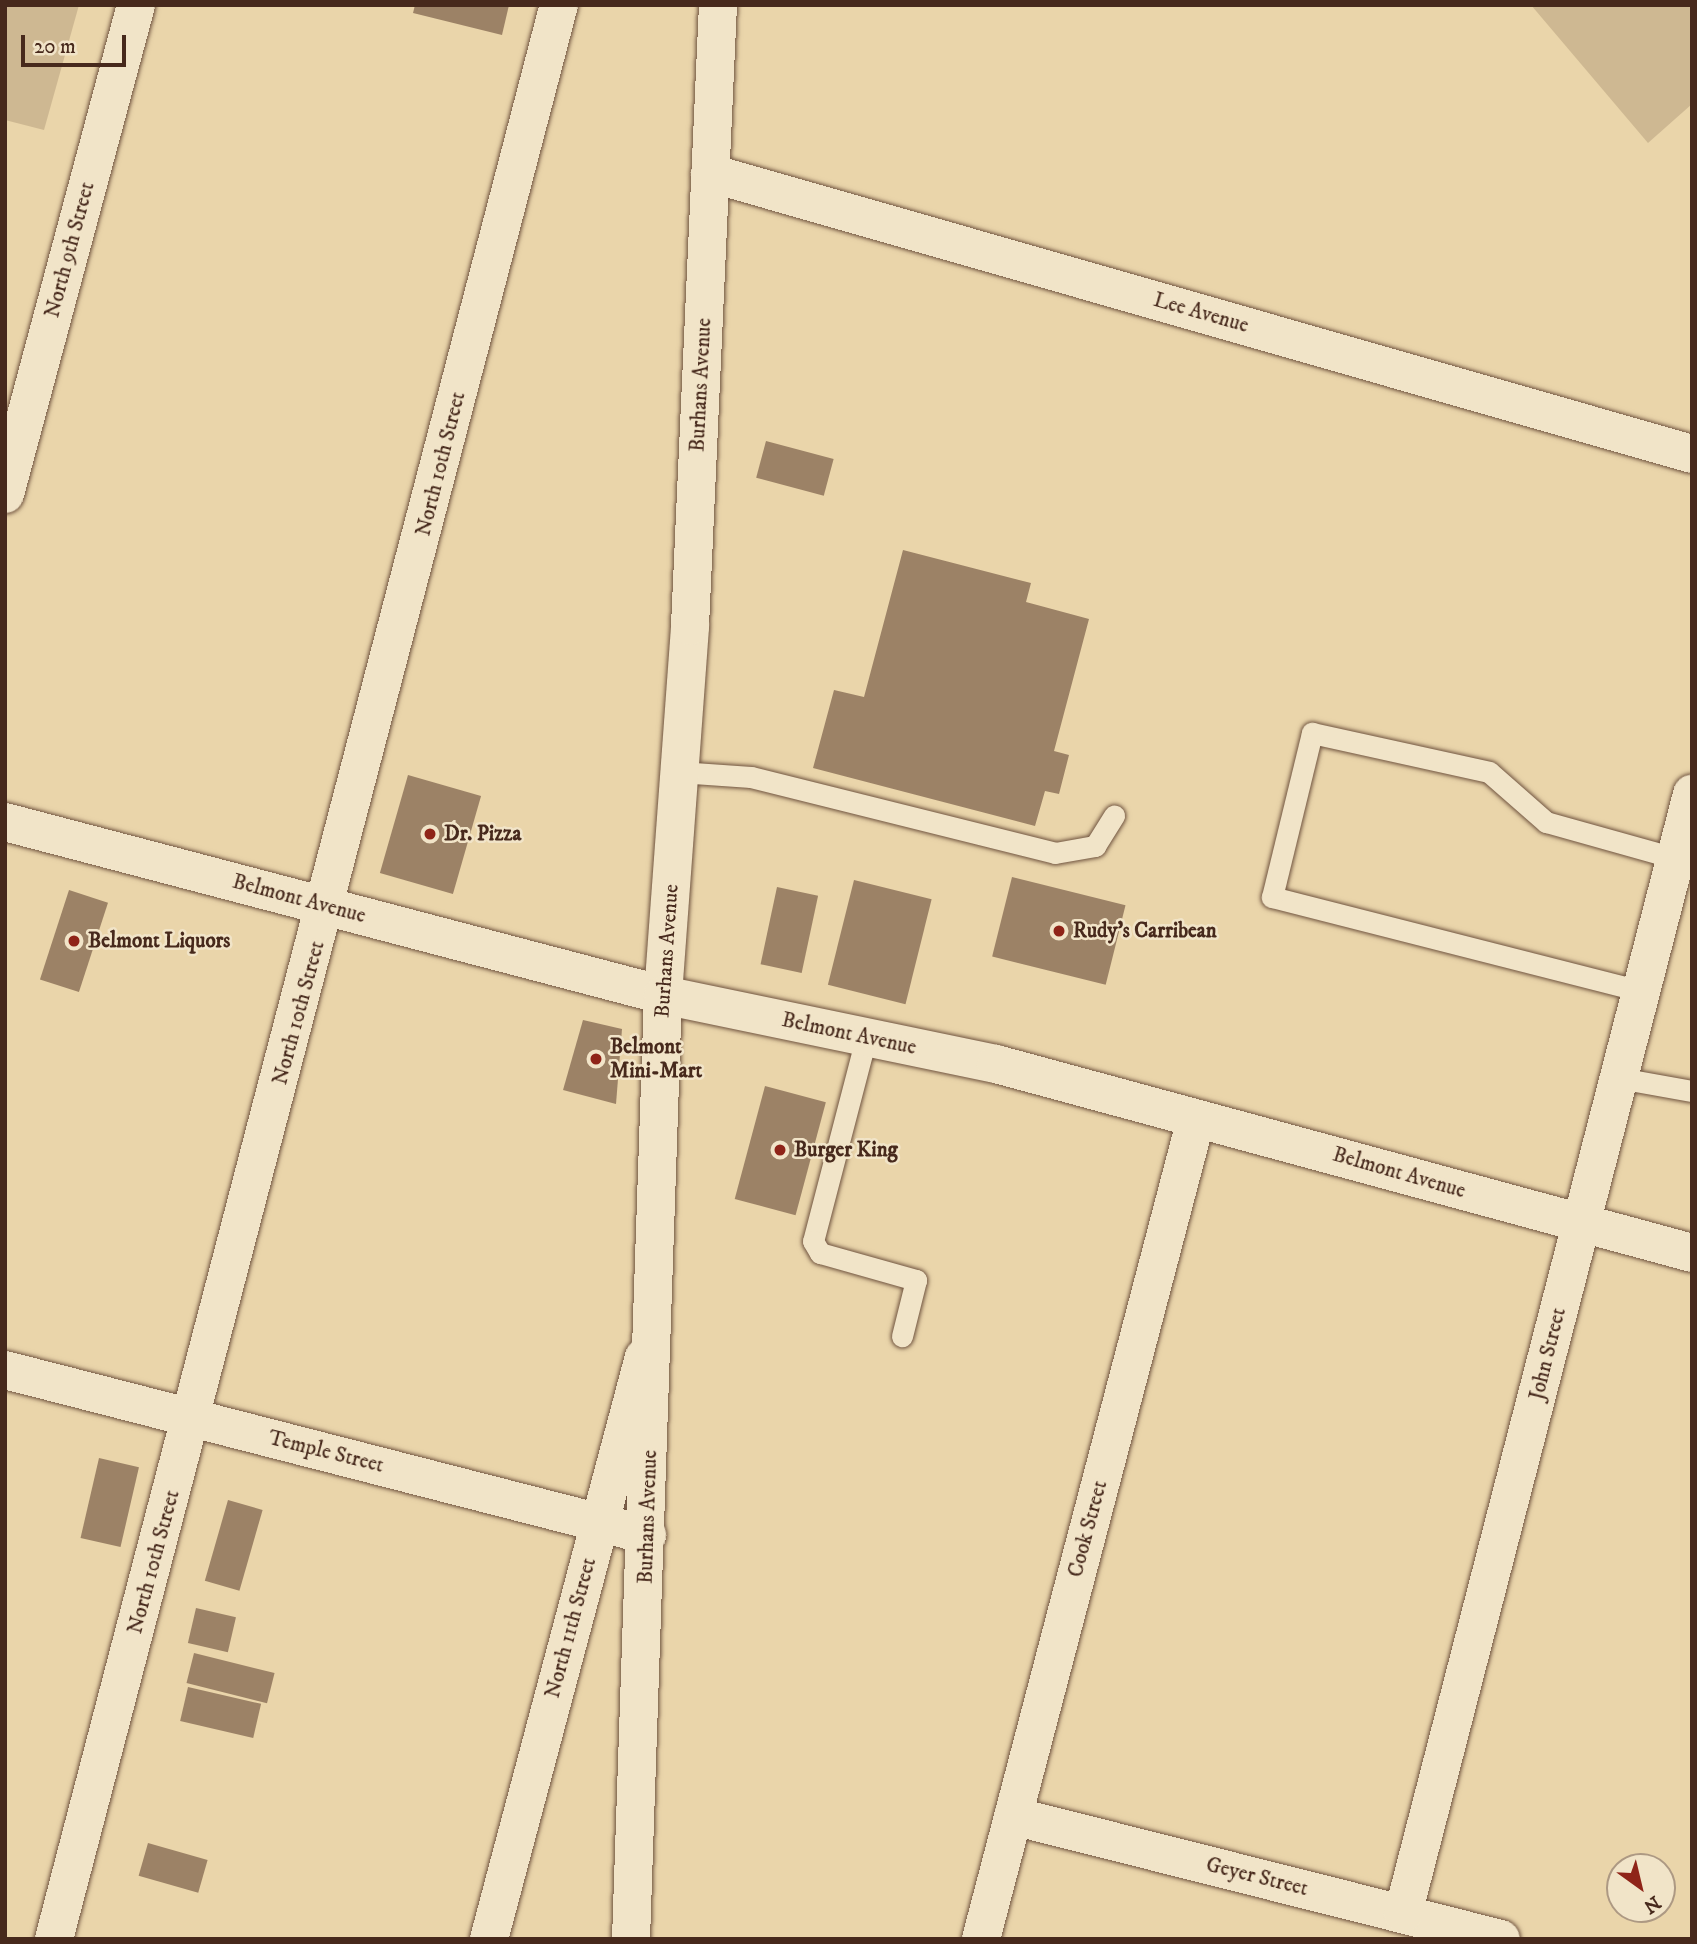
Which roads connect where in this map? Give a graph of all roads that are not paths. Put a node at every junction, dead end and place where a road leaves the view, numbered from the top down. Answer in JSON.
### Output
{"nodes":[{"id":1,"x":136,"y":5,"type":"edge"},
{"id":2,"x":559,"y":5,"type":"edge"},
{"id":3,"x":718,"y":5,"type":"edge"},
{"id":4,"x":710,"y":173,"type":"junction"},
{"id":5,"x":1692,"y":454,"type":"edge"},
{"id":6,"x":5,"y":494,"type":"edge"},
{"id":7,"x":679,"y":772,"type":"junction"},
{"id":8,"x":1692,"y":794,"type":"edge"},
{"id":9,"x":1114,"y":816,"type":"dead end"},
{"id":10,"x":5,"y":822,"type":"edge"},
{"id":11,"x":1675,"y":858,"type":"junction"},
{"id":12,"x":327,"y":906,"type":"junction"},
{"id":13,"x":1641,"y":991,"type":"junction"},
{"id":14,"x":663,"y":995,"type":"junction"},
{"id":15,"x":866,"y":1038,"type":"junction"},
{"id":16,"x":1619,"y":1077,"type":"junction"},
{"id":17,"x":1692,"y":1091,"type":"edge"},
{"id":18,"x":1196,"y":1119,"type":"junction"},
{"id":19,"x":1581,"y":1225,"type":"junction"},
{"id":20,"x":1692,"y":1253,"type":"edge"},
{"id":21,"x":654,"y":1318,"type":"junction"},
{"id":22,"x":902,"y":1336,"type":"dead end"},
{"id":23,"x":5,"y":1370,"type":"edge"},
{"id":24,"x":192,"y":1418,"type":"junction"},
{"id":25,"x":599,"y":1523,"type":"junction"},
{"id":26,"x":647,"y":1535,"type":"junction"},
{"id":27,"x":1013,"y":1816,"type":"junction"},
{"id":28,"x":1403,"y":1914,"type":"junction"},
{"id":29,"x":54,"y":1939,"type":"edge"},
{"id":30,"x":489,"y":1939,"type":"edge"},
{"id":31,"x":631,"y":1939,"type":"edge"},
{"id":32,"x":981,"y":1939,"type":"edge"},
{"id":33,"x":1501,"y":1939,"type":"edge"}],
"edges":[{"from":1,"to":6,"type":"street","name":"North 9th Street"},
{"from":2,"to":12,"type":"street","name":"North 10th Street"},
{"from":3,"to":4,"type":"street","name":"Burhans Avenue"},
{"from":4,"to":5,"type":"street","name":"Lee Avenue"},
{"from":4,"to":7,"type":"street","name":"Burhans Avenue"},
{"from":7,"to":9,"type":"lane"},
{"from":7,"to":14,"type":"street","name":"Burhans Avenue"},
{"from":8,"to":11,"type":"street","name":"John Street"},
{"from":10,"to":12,"type":"street","name":"Belmont Avenue"},
{"from":11,"to":13,"type":"street","name":"John Street"},
{"from":11,"to":13,"type":"lane"},
{"from":12,"to":14,"type":"street","name":"Belmont Avenue"},
{"from":12,"to":24,"type":"street","name":"North 10th Street"},
{"from":13,"to":16,"type":"street","name":"John Street"},
{"from":14,"to":15,"type":"street","name":"Belmont Avenue"},
{"from":14,"to":21,"type":"street","name":"Burhans Avenue"},
{"from":15,"to":18,"type":"street","name":"Belmont Avenue"},
{"from":15,"to":22,"type":"lane"},
{"from":16,"to":17,"type":"lane"},
{"from":16,"to":19,"type":"street","name":"John Street"},
{"from":18,"to":19,"type":"street","name":"Belmont Avenue"},
{"from":18,"to":27,"type":"street","name":"Cook Street"},
{"from":19,"to":20,"type":"street","name":"Belmont Avenue"},
{"from":19,"to":28,"type":"street","name":"John Street"},
{"from":21,"to":25,"type":"street","name":"North 11th Street"},
{"from":21,"to":26,"type":"street","name":"Burhans Avenue"},
{"from":23,"to":24,"type":"street","name":"Temple Street"},
{"from":24,"to":25,"type":"street","name":"Temple Street"},
{"from":24,"to":29,"type":"street","name":"North 10th Street"},
{"from":25,"to":26,"type":"street","name":"Temple Street"},
{"from":25,"to":30,"type":"street","name":"North 11th Street"},
{"from":26,"to":31,"type":"street","name":"Burhans Avenue"},
{"from":27,"to":28,"type":"street","name":"Geyer Street"},
{"from":27,"to":32,"type":"street","name":"Cook Street"},
{"from":28,"to":33,"type":"street","name":"Geyer Street"}]}
